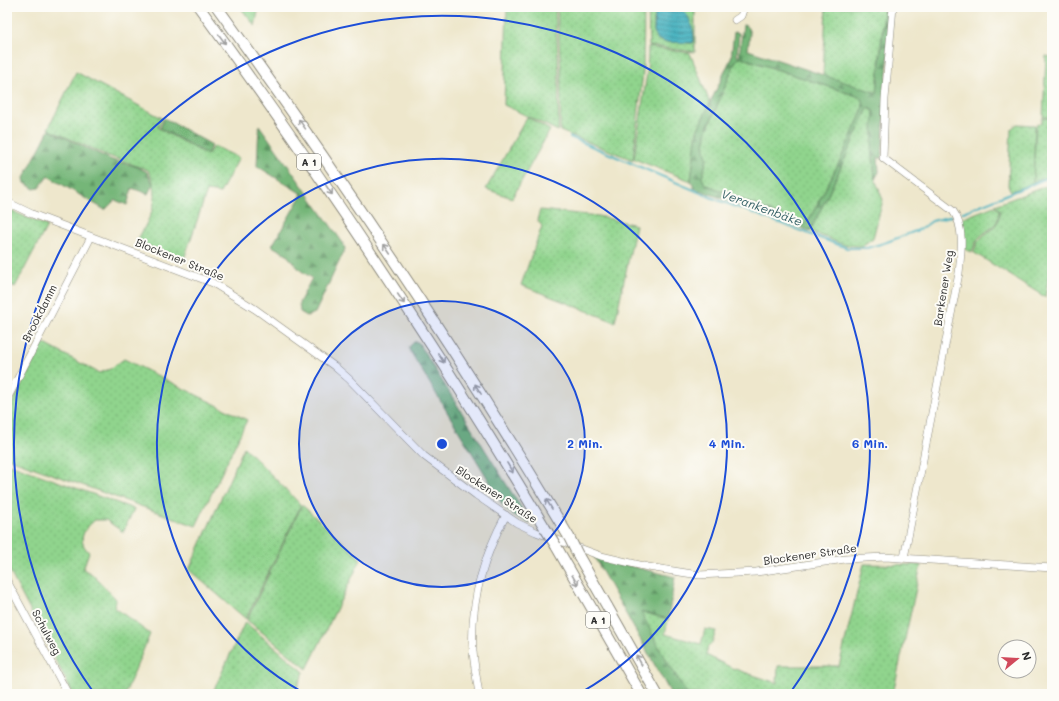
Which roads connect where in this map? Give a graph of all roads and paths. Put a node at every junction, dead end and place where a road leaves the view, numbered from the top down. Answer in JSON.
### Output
{"nodes":[{"id":1,"x":199,"y":7,"type":"edge"},
{"id":2,"x":217,"y":7,"type":"edge"},
{"id":3,"x":744,"y":7,"type":"edge"},
{"id":4,"x":893,"y":7,"type":"edge"},
{"id":5,"x":735,"y":20,"type":"dead end"},
{"id":6,"x":7,"y":202,"type":"edge"},
{"id":7,"x":91,"y":236,"type":"junction"},
{"id":8,"x":7,"y":399,"type":"edge"},
{"id":9,"x":506,"y":515,"type":"junction"},
{"id":10,"x":904,"y":558,"type":"junction"},
{"id":11,"x":1052,"y":568,"type":"edge"},
{"id":12,"x":7,"y":581,"type":"edge"},
{"id":13,"x":68,"y":694,"type":"edge"},
{"id":14,"x":478,"y":694,"type":"edge"},
{"id":15,"x":641,"y":694,"type":"edge"},
{"id":16,"x":657,"y":694,"type":"edge"}],
"edges":[{"from":1,"to":15,"type":"highway","number":"A 1","one_way":true,"bridge":true},
{"from":16,"to":2,"type":"highway","number":"A 1","one_way":true,"bridge":true},
{"from":3,"to":5,"type":"street"},
{"from":4,"to":10,"type":"street","name":"Barkener Weg"},
{"from":6,"to":7,"type":"street","name":"Blockener Straße"},
{"from":7,"to":8,"type":"street","name":"Brookdamm"},
{"from":7,"to":9,"type":"street","name":"Blockener Straße"},
{"from":9,"to":10,"type":"street","name":"Blockener Straße"},
{"from":9,"to":14,"type":"street"},
{"from":10,"to":11,"type":"street","name":"Blockener Straße"},
{"from":12,"to":13,"type":"street","name":"Schulweg"}]}
